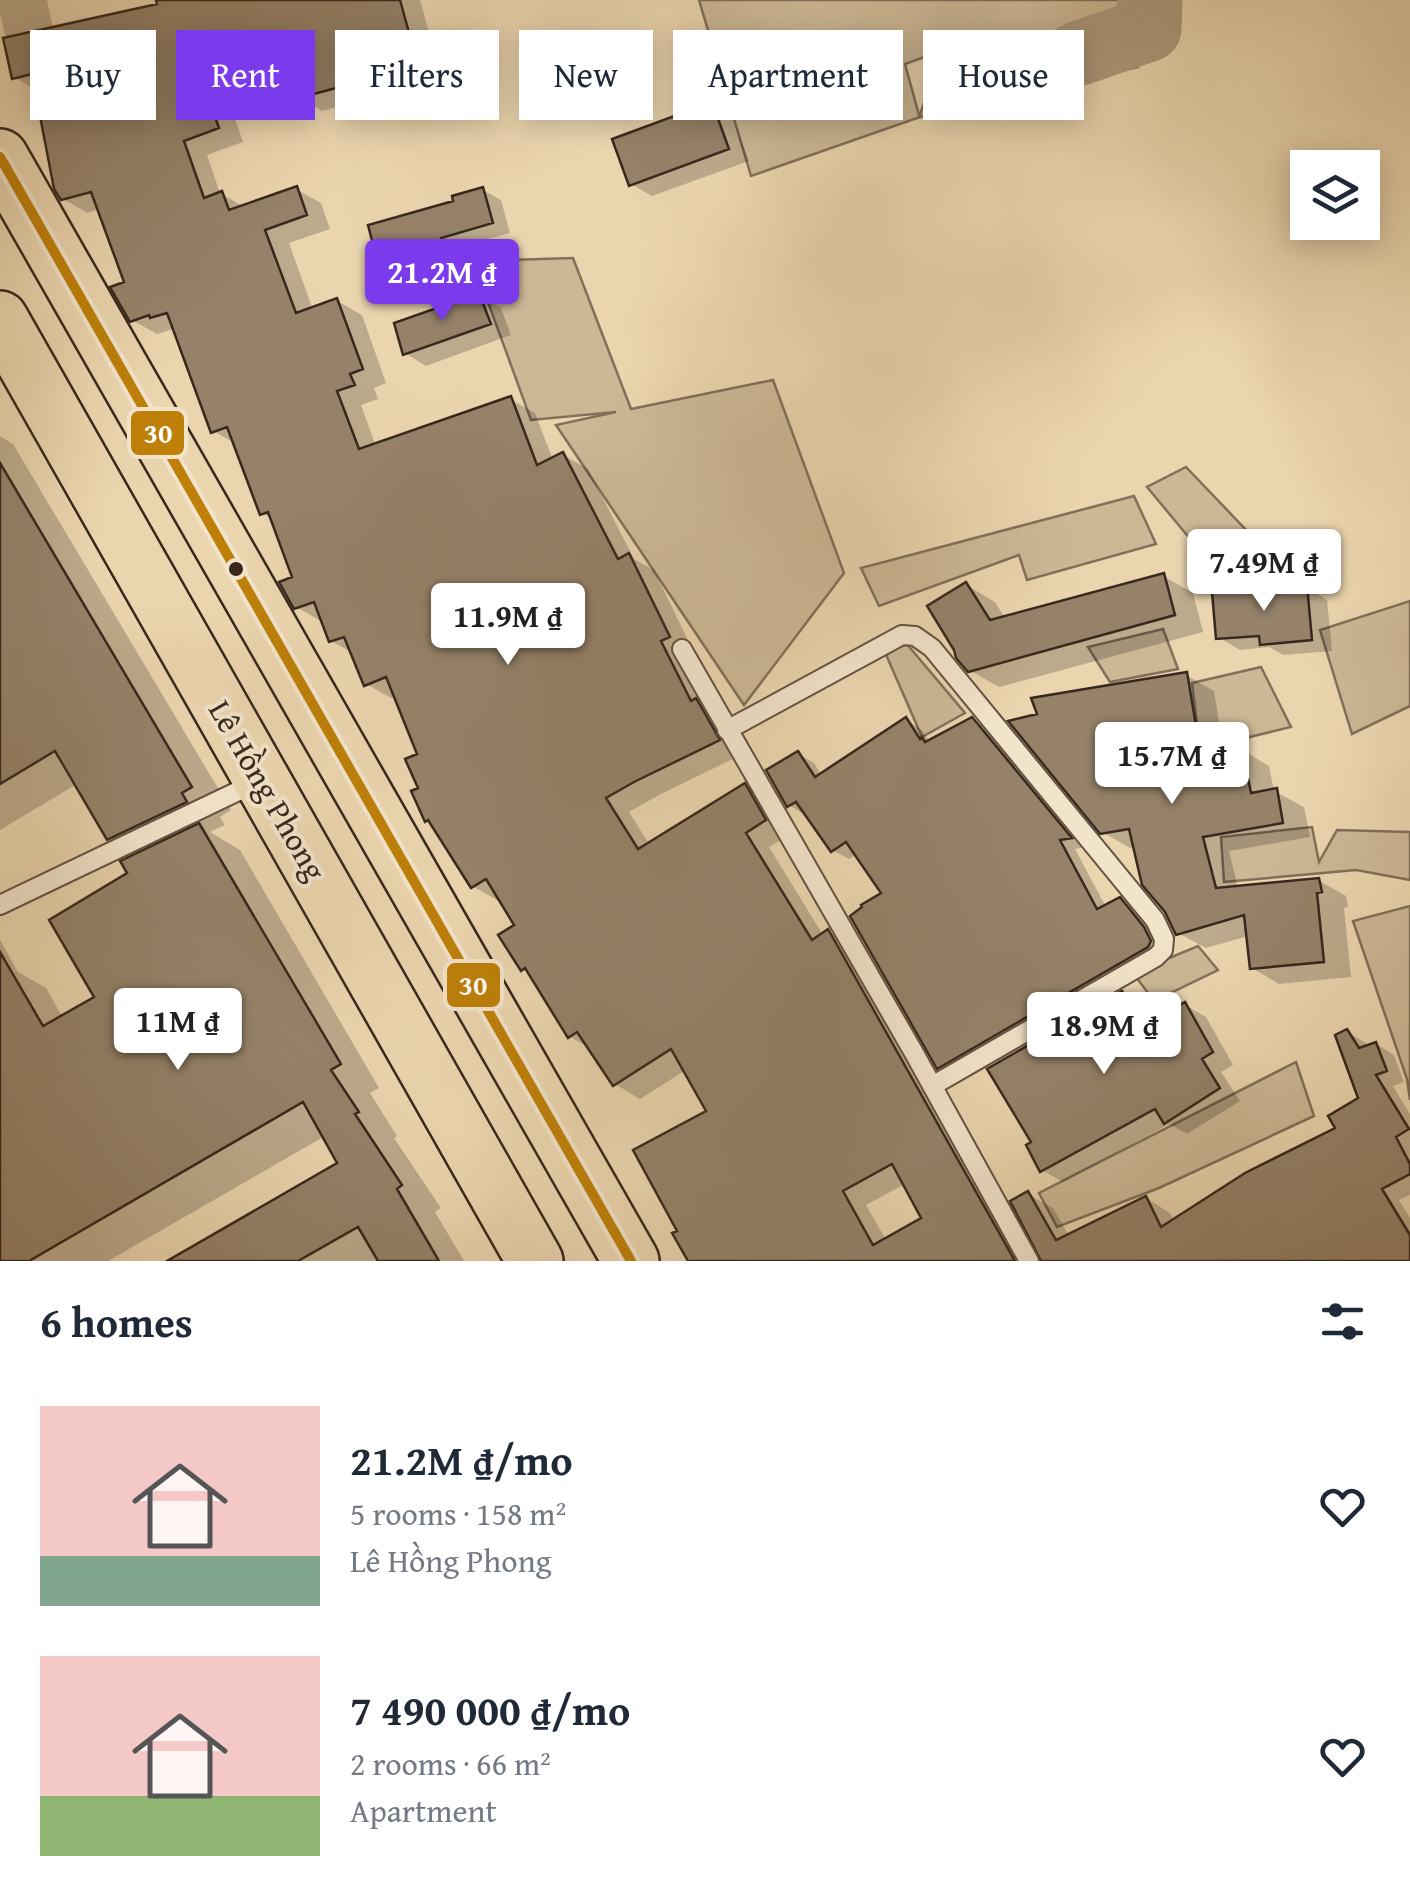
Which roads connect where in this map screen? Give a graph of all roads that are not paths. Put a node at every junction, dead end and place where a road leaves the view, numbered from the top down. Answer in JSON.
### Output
{"nodes":[{"id":1,"x":0,"y":157,"type":"edge"},
{"id":2,"x":0,"y":319,"type":"edge"},
{"id":3,"x":682,"y":649,"type":"dead end"},
{"id":4,"x":726,"y":730,"type":"junction"},
{"id":5,"x":262,"y":779,"type":"junction"},
{"id":6,"x":0,"y":905,"type":"edge"},
{"id":7,"x":932,"y":1086,"type":"junction"},
{"id":8,"x":535,"y":1261,"type":"edge"},
{"id":9,"x":632,"y":1261,"type":"edge"},
{"id":10,"x":1030,"y":1261,"type":"edge"}],
"edges":[{"from":1,"to":9,"type":"highway"},
{"from":2,"to":5,"type":"highway","name":"Lê Hồng Phong"},
{"from":3,"to":4,"type":"lane"},
{"from":4,"to":7,"type":"lane"},
{"from":4,"to":7,"type":"lane"},
{"from":5,"to":6,"type":"lane"},
{"from":5,"to":8,"type":"highway","name":"Lê Hồng Phong"},
{"from":7,"to":10,"type":"lane"}]}
